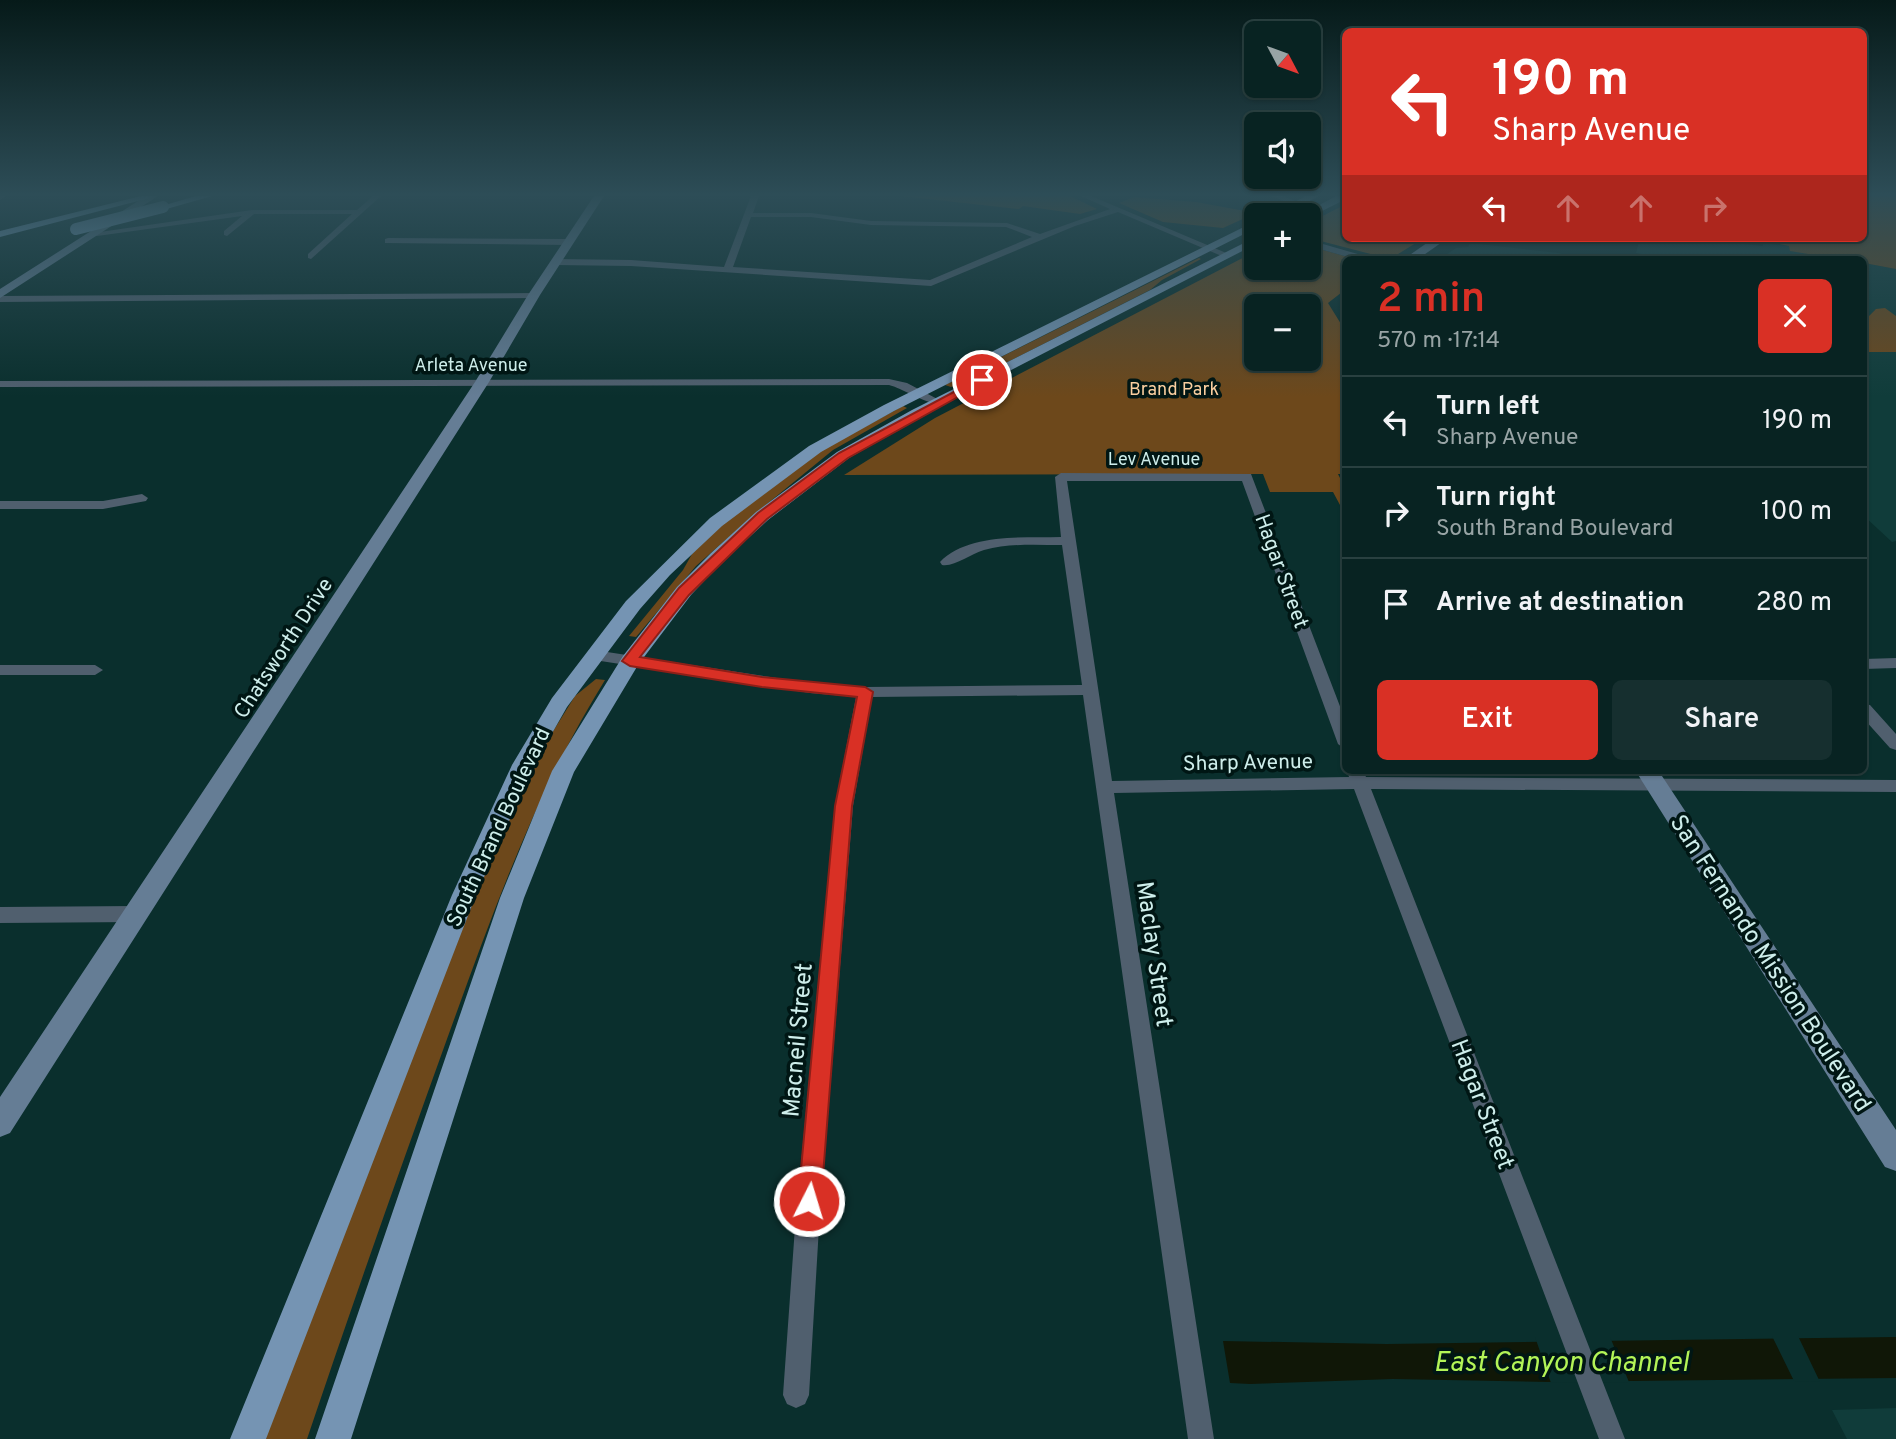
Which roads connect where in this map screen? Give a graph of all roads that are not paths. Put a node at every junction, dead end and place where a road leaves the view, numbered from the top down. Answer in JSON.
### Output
{"nodes":[{"id":1,"x":51,"y":263,"type":"edge"},
{"id":2,"x":555,"y":263,"type":"edge"},
{"id":3,"x":633,"y":263,"type":"edge"},
{"id":4,"x":730,"y":263,"type":"edge"},
{"id":5,"x":978,"y":263,"type":"edge"},
{"id":6,"x":1178,"y":263,"type":"edge"},
{"id":7,"x":1211,"y":263,"type":"edge"},
{"id":8,"x":728,"y":270,"type":"junction"},
{"id":9,"x":534,"y":295,"type":"junction"},
{"id":10,"x":0,"y":296,"type":"edge"},
{"id":11,"x":482,"y":382,"type":"junction"},
{"id":12,"x":0,"y":384,"type":"edge"},
{"id":13,"x":920,"y":393,"type":"junction"},
{"id":14,"x":939,"y":402,"type":"junction"},
{"id":15,"x":1061,"y":477,"type":"joint"},
{"id":16,"x":1247,"y":477,"type":"joint"},
{"id":17,"x":142,"y":498,"type":"dead end"},
{"id":18,"x":0,"y":505,"type":"edge"},
{"id":19,"x":1068,"y":541,"type":"junction"},
{"id":20,"x":947,"y":562,"type":"dead end"},
{"id":21,"x":594,"y":655,"type":"junction"},
{"id":22,"x":630,"y":661,"type":"junction"},
{"id":23,"x":1896,"y":663,"type":"edge"},
{"id":24,"x":1867,"y":664,"type":"edge"},
{"id":25,"x":0,"y":670,"type":"edge"},
{"id":26,"x":95,"y":670,"type":"dead end"},
{"id":27,"x":1090,"y":690,"type":"junction"},
{"id":28,"x":865,"y":692,"type":"junction"},
{"id":29,"x":1867,"y":712,"type":"edge"},
{"id":30,"x":1342,"y":733,"type":"edge"},
{"id":31,"x":1896,"y":744,"type":"edge"},
{"id":32,"x":1358,"y":776,"type":"edge"},
{"id":33,"x":1650,"y":777,"type":"edge"},
{"id":34,"x":1896,"y":786,"type":"edge"},
{"id":35,"x":1106,"y":787,"type":"junction"},
{"id":36,"x":137,"y":914,"type":"junction"},
{"id":37,"x":0,"y":915,"type":"edge"},
{"id":38,"x":0,"y":1123,"type":"edge"},
{"id":39,"x":1896,"y":1156,"type":"edge"},
{"id":40,"x":796,"y":1395,"type":"dead end"},
{"id":41,"x":248,"y":1439,"type":"edge"},
{"id":42,"x":332,"y":1439,"type":"edge"},
{"id":43,"x":1201,"y":1439,"type":"edge"},
{"id":44,"x":1612,"y":1439,"type":"edge"}],
"edges":[{"from":1,"to":10,"type":"main road"},
{"from":2,"to":9,"type":"main road","name":"Chatsworth Drive"},
{"from":3,"to":8,"type":"street"},
{"from":4,"to":8,"type":"street"},
{"from":5,"to":8,"type":"street"},
{"from":6,"to":13,"type":"main road","name":"South Brand Boulevard"},
{"from":7,"to":14,"type":"main road","name":"South Brand Boulevard"},
{"from":9,"to":10,"type":"street"},
{"from":9,"to":11,"type":"main road","name":"Chatsworth Drive"},
{"from":11,"to":12,"type":"street","name":"Arleta Avenue"},
{"from":11,"to":13,"type":"street","name":"Arleta Avenue"},
{"from":11,"to":36,"type":"main road","name":"Chatsworth Drive"},
{"from":13,"to":14,"type":"street","name":"Arleta Avenue"},
{"from":13,"to":21,"type":"main road","name":"South Brand Boulevard"},
{"from":14,"to":22,"type":"main road","name":"South Brand Boulevard"},
{"from":15,"to":16,"type":"street","name":"Lev Avenue"},
{"from":15,"to":19,"type":"street","name":"Maclay Street"},
{"from":16,"to":30,"type":"street","name":"Hagar Street"},
{"from":17,"to":18,"type":"street"},
{"from":19,"to":20,"type":"street"},
{"from":19,"to":27,"type":"street","name":"Maclay Street"},
{"from":21,"to":22,"type":"street"},
{"from":21,"to":41,"type":"main road","name":"South Brand Boulevard"},
{"from":22,"to":28,"type":"street"},
{"from":22,"to":42,"type":"main road","name":"South Brand Boulevard"},
{"from":23,"to":24,"type":"street"},
{"from":25,"to":26,"type":"street"},
{"from":27,"to":28,"type":"street"},
{"from":27,"to":35,"type":"street","name":"Maclay Street"},
{"from":28,"to":40,"type":"street","name":"Macneil Street"},
{"from":29,"to":31,"type":"street"},
{"from":32,"to":33,"type":"street","name":"Sharp Avenue"},
{"from":32,"to":35,"type":"street","name":"Sharp Avenue"},
{"from":32,"to":44,"type":"street","name":"Hagar Street"},
{"from":33,"to":34,"type":"street","name":"Sharp Avenue"},
{"from":33,"to":39,"type":"main road","name":"San Fernando Mission Boulevard"},
{"from":35,"to":43,"type":"street","name":"Maclay Street"},
{"from":36,"to":37,"type":"street"},
{"from":36,"to":38,"type":"main road","name":"Chatsworth Drive"}]}
